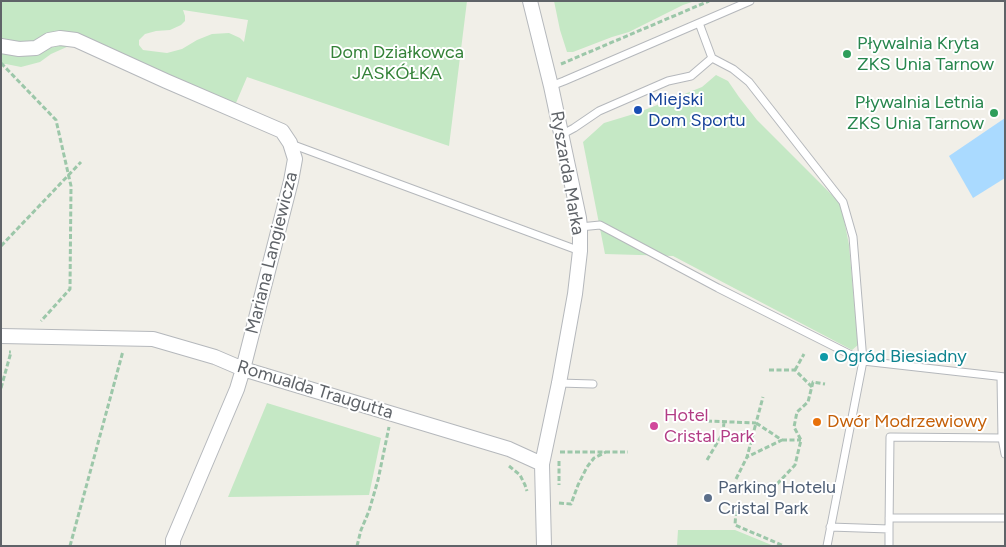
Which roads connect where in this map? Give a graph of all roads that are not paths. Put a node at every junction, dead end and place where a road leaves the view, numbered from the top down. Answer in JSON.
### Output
{"nodes":[{"id":1,"x":530,"y":1,"type":"edge"},
{"id":2,"x":750,"y":1,"type":"edge"},
{"id":3,"x":699,"y":23,"type":"junction"},
{"id":4,"x":1,"y":46,"type":"edge"},
{"id":5,"x":712,"y":58,"type":"junction"},
{"id":6,"x":551,"y":86,"type":"junction"},
{"id":7,"x":561,"y":135,"type":"junction"},
{"id":8,"x":290,"y":144,"type":"junction"},
{"id":9,"x":580,"y":227,"type":"junction"},
{"id":10,"x":580,"y":251,"type":"junction"},
{"id":11,"x":1,"y":336,"type":"edge"},
{"id":12,"x":864,"y":361,"type":"junction"},
{"id":13,"x":244,"y":368,"type":"junction"},
{"id":14,"x":1003,"y":377,"type":"edge"},
{"id":15,"x":559,"y":383,"type":"junction"},
{"id":16,"x":593,"y":384,"type":"dead end"},
{"id":17,"x":1002,"y":438,"type":"junction"},
{"id":18,"x":1005,"y":454,"type":"edge"},
{"id":19,"x":542,"y":464,"type":"junction"},
{"id":20,"x":889,"y":518,"type":"junction"},
{"id":21,"x":1005,"y":518,"type":"edge"},
{"id":22,"x":830,"y":527,"type":"junction"},
{"id":23,"x":889,"y":529,"type":"junction"},
{"id":24,"x":173,"y":546,"type":"edge"},
{"id":25,"x":544,"y":546,"type":"edge"},
{"id":26,"x":827,"y":546,"type":"edge"},
{"id":27,"x":889,"y":546,"type":"edge"}],
"edges":[{"from":1,"to":6,"type":"street","name":"Ryszarda Marka"},
{"from":2,"to":3,"type":"lane"},
{"from":3,"to":5,"type":"lane"},
{"from":3,"to":6,"type":"lane"},
{"from":4,"to":8,"type":"street"},
{"from":5,"to":7,"type":"lane"},
{"from":5,"to":12,"type":"lane"},
{"from":6,"to":7,"type":"street","name":"Ryszarda Marka"},
{"from":7,"to":9,"type":"street","name":"Ryszarda Marka"},
{"from":8,"to":10,"type":"lane"},
{"from":8,"to":13,"type":"street","name":"Mariana Langiewicza"},
{"from":9,"to":10,"type":"street","name":"Ryszarda Marka"},
{"from":9,"to":12,"type":"lane"},
{"from":10,"to":15,"type":"street","name":"Ryszarda Marka"},
{"from":11,"to":13,"type":"street","name":"Romualda Traugutta"},
{"from":12,"to":14,"type":"lane"},
{"from":12,"to":22,"type":"lane"},
{"from":13,"to":19,"type":"street","name":"Romualda Traugutta"},
{"from":13,"to":24,"type":"street","name":"Mariana Langiewicza"},
{"from":14,"to":17,"type":"lane"},
{"from":15,"to":16,"type":"lane"},
{"from":15,"to":19,"type":"street","name":"Ryszarda Marka"},
{"from":17,"to":18,"type":"lane"},
{"from":17,"to":20,"type":"lane"},
{"from":19,"to":25,"type":"street"},
{"from":20,"to":21,"type":"lane"},
{"from":20,"to":23,"type":"lane"},
{"from":22,"to":23,"type":"lane"},
{"from":22,"to":26,"type":"lane"},
{"from":23,"to":27,"type":"lane"}]}
